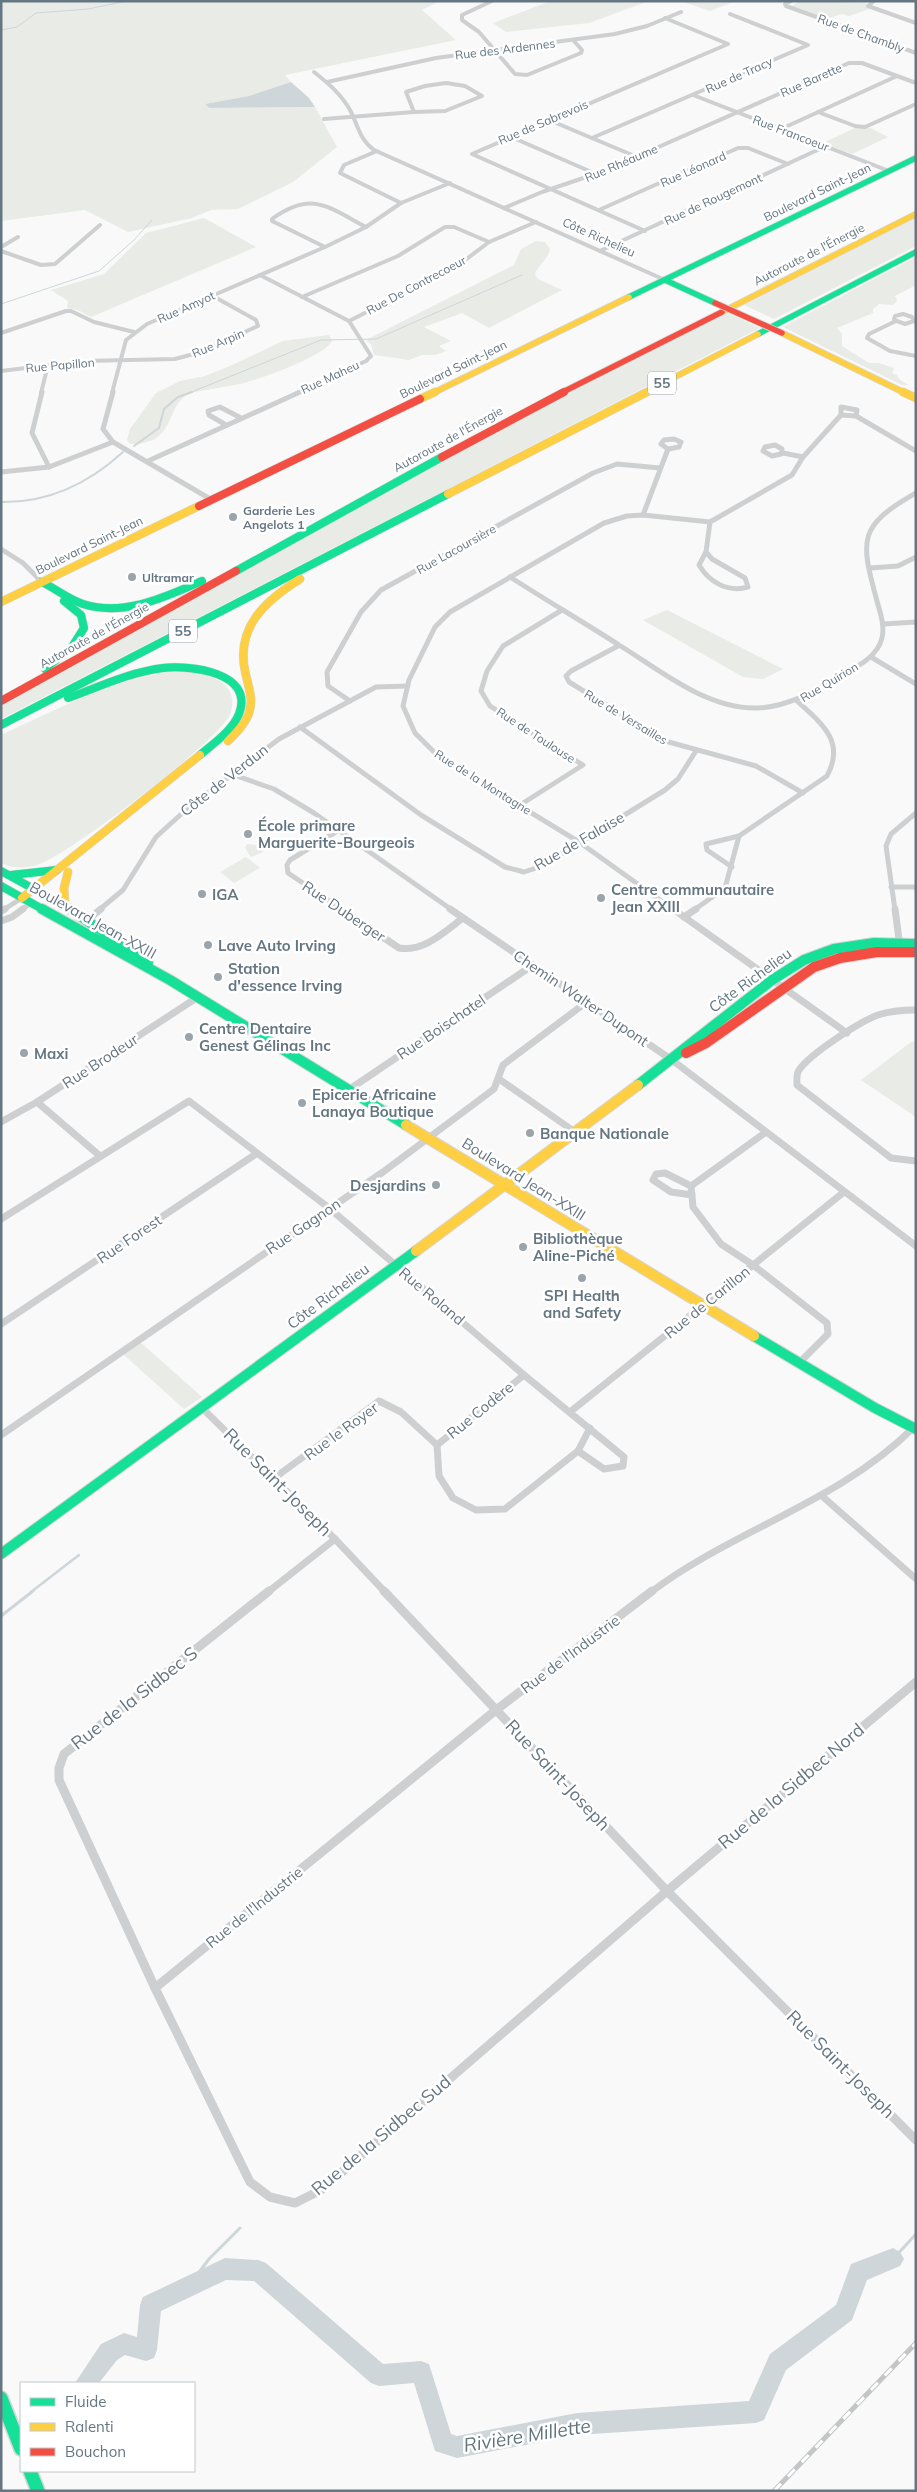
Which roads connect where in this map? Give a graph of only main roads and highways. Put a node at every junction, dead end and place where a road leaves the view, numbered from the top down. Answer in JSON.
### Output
{"nodes":[{"id":1,"x":916,"y":158,"type":"edge"},
{"id":2,"x":916,"y":214,"type":"edge"},
{"id":3,"x":916,"y":252,"type":"edge"},
{"id":4,"x":665,"y":280,"type":"junction"},
{"id":5,"x":916,"y":388,"type":"edge"},
{"id":6,"x":904,"y":394,"type":"junction"},
{"id":7,"x":916,"y":398,"type":"edge"},
{"id":8,"x":916,"y":402,"type":"edge"},
{"id":9,"x":346,"y":547,"type":"junction"},
{"id":10,"x":256,"y":560,"type":"junction"},
{"id":11,"x":42,"y":582,"type":"junction"},
{"id":12,"x":1,"y":602,"type":"edge"},
{"id":13,"x":16,"y":692,"type":"junction"},
{"id":14,"x":1,"y":701,"type":"edge"},
{"id":15,"x":21,"y":715,"type":"junction"},
{"id":16,"x":1,"y":725,"type":"edge"},
{"id":17,"x":64,"y":871,"type":"junction"},
{"id":18,"x":6,"y":873,"type":"edge"},
{"id":19,"x":1,"y":886,"type":"edge"},
{"id":20,"x":40,"y":890,"type":"junction"},
{"id":21,"x":27,"y":900,"type":"junction"},
{"id":22,"x":65,"y":905,"type":"junction"},
{"id":23,"x":916,"y":944,"type":"edge"},
{"id":24,"x":900,"y":948,"type":"junction"},
{"id":25,"x":916,"y":952,"type":"edge"},
{"id":26,"x":170,"y":980,"type":"junction"},
{"id":27,"x":672,"y":1060,"type":"junction"},
{"id":28,"x":506,"y":1185,"type":"junction"},
{"id":29,"x":914,"y":1428,"type":"edge"},
{"id":30,"x":1,"y":1554,"type":"edge"},
{"id":31,"x":1,"y":2398,"type":"edge"},
{"id":32,"x":20,"y":2446,"type":"edge"},
{"id":33,"x":30,"y":2472,"type":"edge"},
{"id":34,"x":38,"y":2491,"type":"edge"}],
"edges":[{"from":1,"to":4,"type":"main road","name":"Boulevard Saint-Jean"},
{"from":2,"to":10,"type":"main road","name":"Autoroute de l'Énergie","number":"55"},
{"from":3,"to":9,"type":"main road","number":"55"},
{"from":4,"to":6,"type":"main road","name":"Côte Richelieu","bridge":true},
{"from":4,"to":11,"type":"main road","name":"Boulevard Saint-Jean"},
{"from":5,"to":6,"type":"main road"},
{"from":6,"to":7,"type":"main road","name":"Côte Richelieu"},
{"from":6,"to":8,"type":"main road","name":"Côte Richelieu"},
{"from":9,"to":15,"type":"main road","number":"55"},
{"from":9,"to":17,"type":"main road"},
{"from":10,"to":11,"type":"main road"},
{"from":10,"to":13,"type":"main road","name":"Autoroute de l'Énergie","number":"55"},
{"from":11,"to":12,"type":"main road","name":"Boulevard Saint-Jean"},
{"from":11,"to":13,"type":"main road"},
{"from":13,"to":14,"type":"main road","name":"Autoroute de l'Énergie","number":"55"},
{"from":15,"to":16,"type":"main road","number":"55"},
{"from":15,"to":17,"type":"main road"},
{"from":17,"to":18,"type":"main road"},
{"from":17,"to":20,"type":"main road"},
{"from":17,"to":22,"type":"main road"},
{"from":18,"to":20,"type":"main road","name":"Boulevard Jean-XXIII"},
{"from":19,"to":21,"type":"main road","name":"Boulevard Jean-XXIII"},
{"from":20,"to":21,"type":"main road"},
{"from":20,"to":22,"type":"main road","name":"Boulevard Jean-XXIII"},
{"from":21,"to":26,"type":"main road","name":"Boulevard Jean-XXIII"},
{"from":22,"to":26,"type":"main road","name":"Boulevard Jean-XXIII"},
{"from":23,"to":24,"type":"main road","name":"Côte Richelieu"},
{"from":24,"to":25,"type":"main road","name":"Côte Richelieu"},
{"from":24,"to":27,"type":"main road","name":"Côte Richelieu"},
{"from":24,"to":27,"type":"main road","name":"Côte Richelieu"},
{"from":26,"to":28,"type":"main road","name":"Boulevard Jean-XXIII"},
{"from":27,"to":28,"type":"main road","name":"Côte Richelieu"},
{"from":28,"to":29,"type":"main road","name":"Boulevard Jean-XXIII"},
{"from":28,"to":30,"type":"main road","name":"Côte Richelieu"},
{"from":31,"to":32,"type":"main road"},
{"from":33,"to":34,"type":"main road"}]}
